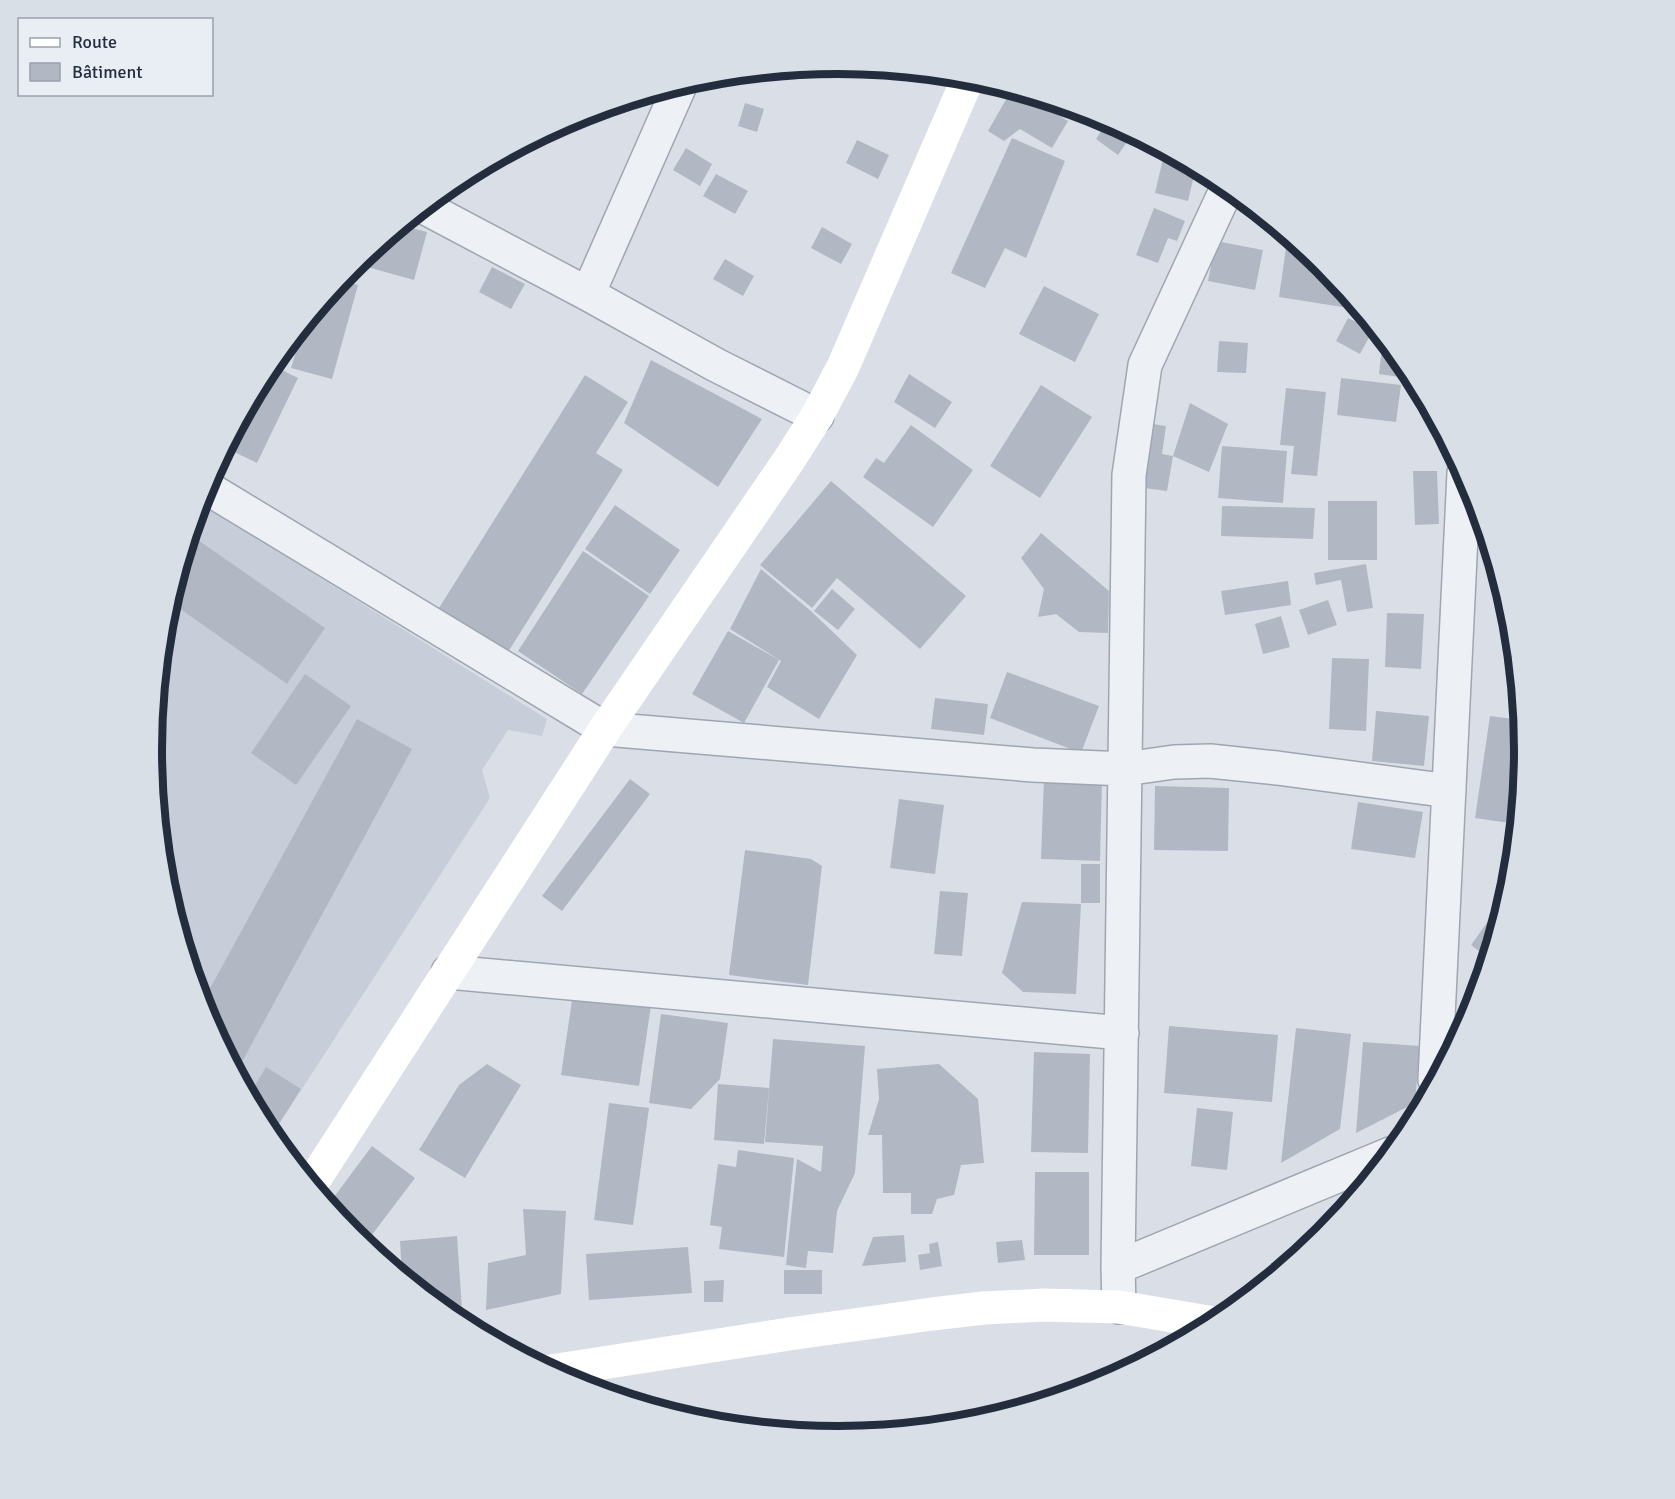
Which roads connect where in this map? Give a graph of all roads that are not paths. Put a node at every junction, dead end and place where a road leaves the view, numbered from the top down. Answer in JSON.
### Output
{"nodes":[{"id":1,"x":965,"y":85,"type":"edge"},
{"id":2,"x":676,"y":94,"type":"edge"},
{"id":3,"x":1223,"y":194,"type":"edge"},
{"id":4,"x":430,"y":210,"type":"edge"},
{"id":5,"x":588,"y":294,"type":"junction"},
{"id":6,"x":817,"y":416,"type":"junction"},
{"id":7,"x":213,"y":491,"type":"edge"},
{"id":8,"x":1463,"y":494,"type":"edge"},
{"id":9,"x":605,"y":729,"type":"junction"},
{"id":10,"x":1125,"y":769,"type":"junction"},
{"id":11,"x":1449,"y":791,"type":"junction"},
{"id":12,"x":448,"y":972,"type":"junction"},
{"id":13,"x":1122,"y":1033,"type":"junction"},
{"id":14,"x":1437,"y":1062,"type":"edge"},
{"id":15,"x":1375,"y":1160,"type":"edge"},
{"id":16,"x":315,"y":1178,"type":"edge"},
{"id":17,"x":1119,"y":1267,"type":"junction"},
{"id":18,"x":1119,"y":1307,"type":"junction"},
{"id":19,"x":1199,"y":1321,"type":"edge"},
{"id":20,"x":567,"y":1368,"type":"edge"}],
"edges":[{"from":1,"to":6,"type":"main road"},
{"from":2,"to":5,"type":"street"},
{"from":3,"to":10,"type":"street"},
{"from":4,"to":5,"type":"street"},
{"from":5,"to":6,"type":"street"},
{"from":6,"to":9,"type":"main road"},
{"from":7,"to":9,"type":"street"},
{"from":8,"to":11,"type":"street"},
{"from":9,"to":10,"type":"street"},
{"from":9,"to":12,"type":"main road"},
{"from":10,"to":11,"type":"street"},
{"from":10,"to":13,"type":"street"},
{"from":11,"to":14,"type":"street"},
{"from":12,"to":13,"type":"street"},
{"from":12,"to":16,"type":"main road"},
{"from":13,"to":17,"type":"street"},
{"from":15,"to":17,"type":"street"},
{"from":17,"to":18,"type":"street"},
{"from":18,"to":19,"type":"main road"},
{"from":18,"to":20,"type":"main road"}]}
